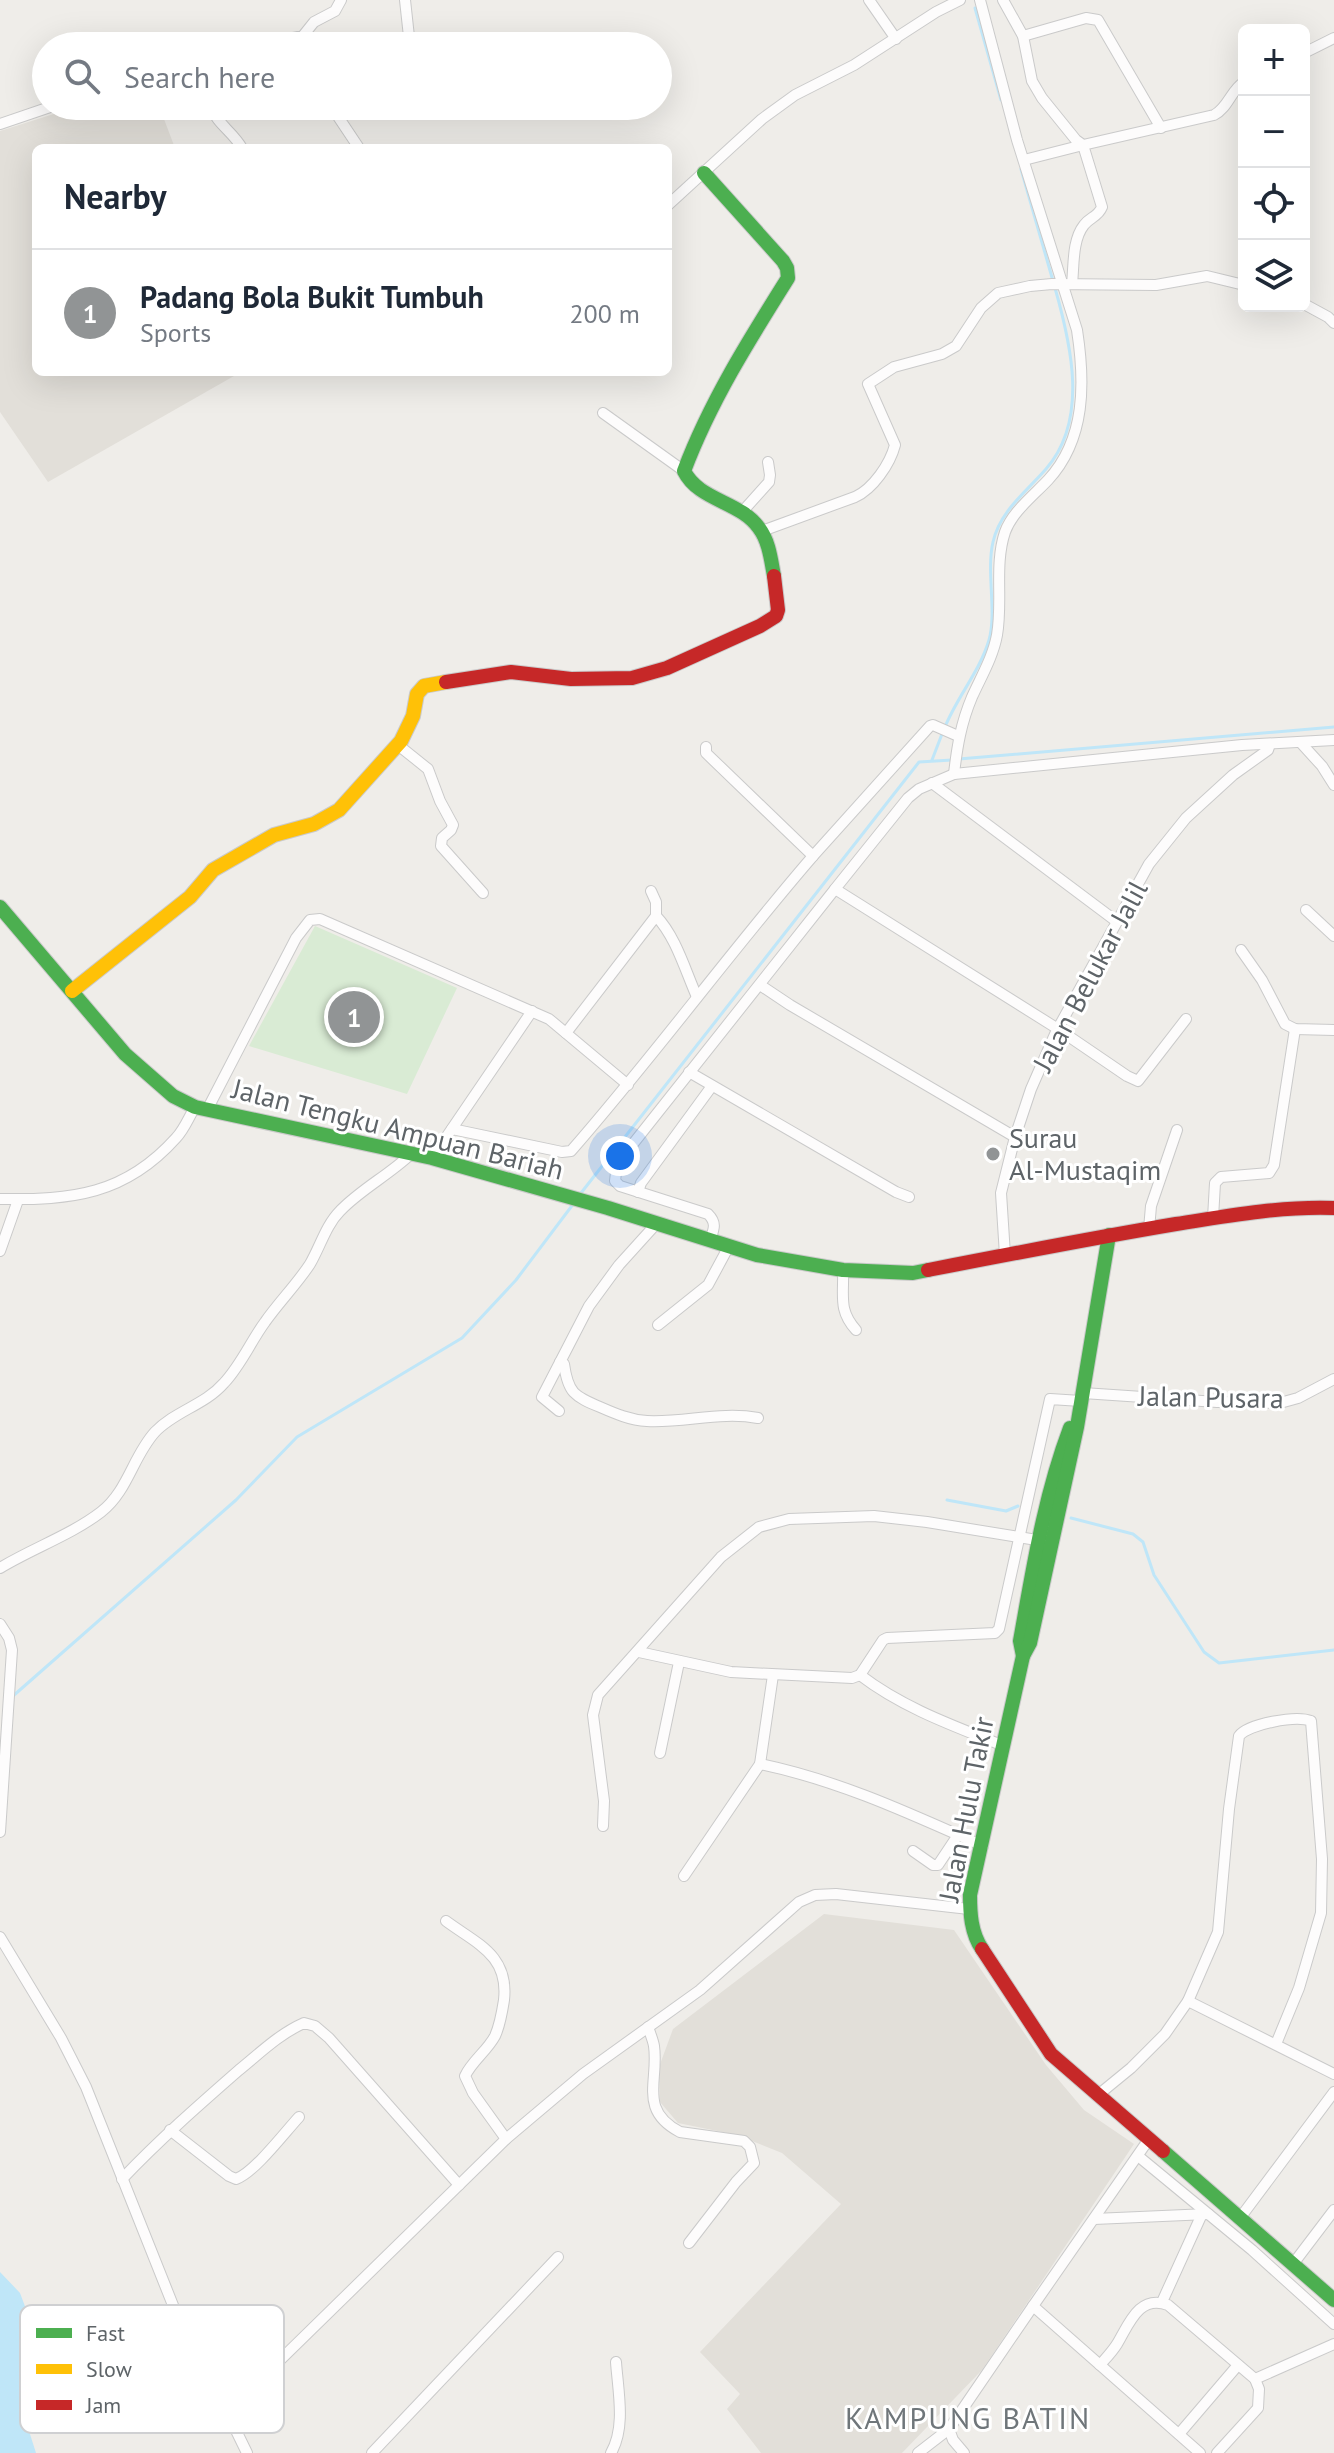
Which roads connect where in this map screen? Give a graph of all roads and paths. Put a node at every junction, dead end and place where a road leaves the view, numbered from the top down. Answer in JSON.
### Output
{"nodes":[{"id":1,"x":341,"y":0,"type":"edge"},
{"id":2,"x":405,"y":0,"type":"edge"},
{"id":3,"x":869,"y":0,"type":"edge"},
{"id":4,"x":960,"y":0,"type":"edge"},
{"id":5,"x":980,"y":0,"type":"edge"},
{"id":6,"x":1003,"y":0,"type":"edge"},
{"id":7,"x":310,"y":32,"type":"edge"},
{"id":8,"x":408,"y":32,"type":"edge"},
{"id":9,"x":1023,"y":36,"type":"junction"},
{"id":10,"x":1334,"y":38,"type":"edge"},
{"id":11,"x":896,"y":39,"type":"junction"},
{"id":12,"x":1310,"y":50,"type":"edge"},
{"id":13,"x":1238,"y":85,"type":"edge"},
{"id":14,"x":32,"y":113,"type":"edge"},
{"id":15,"x":217,"y":120,"type":"edge"},
{"id":16,"x":340,"y":120,"type":"edge"},
{"id":17,"x":0,"y":124,"type":"edge"},
{"id":18,"x":1161,"y":128,"type":"junction"},
{"id":19,"x":239,"y":144,"type":"edge"},
{"id":20,"x":356,"y":144,"type":"edge"},
{"id":21,"x":1083,"y":145,"type":"junction"},
{"id":22,"x":1024,"y":160,"type":"junction"},
{"id":23,"x":704,"y":173,"type":"junction"},
{"id":24,"x":672,"y":201,"type":"edge"},
{"id":25,"x":1061,"y":284,"type":"junction"},
{"id":26,"x":1238,"y":284,"type":"edge"},
{"id":27,"x":1310,"y":307,"type":"edge"},
{"id":28,"x":1334,"y":323,"type":"edge"},
{"id":29,"x":603,"y":413,"type":"dead end"},
{"id":30,"x":768,"y":462,"type":"dead end"},
{"id":31,"x":684,"y":471,"type":"junction"},
{"id":32,"x":742,"y":512,"type":"junction"},
{"id":33,"x":762,"y":531,"type":"junction"},
{"id":34,"x":956,"y":735,"type":"junction"},
{"id":35,"x":1334,"y":740,"type":"edge"},
{"id":36,"x":1301,"y":743,"type":"junction"},
{"id":37,"x":1270,"y":744,"type":"junction"},
{"id":38,"x":398,"y":745,"type":"junction"},
{"id":39,"x":706,"y":747,"type":"dead end"},
{"id":40,"x":954,"y":771,"type":"junction"},
{"id":41,"x":932,"y":783,"type":"junction"},
{"id":42,"x":1334,"y":785,"type":"edge"},
{"id":43,"x":813,"y":856,"type":"junction"},
{"id":44,"x":835,"y":889,"type":"junction"},
{"id":45,"x":651,"y":891,"type":"dead end"},
{"id":46,"x":483,"y":893,"type":"dead end"},
{"id":47,"x":0,"y":907,"type":"edge"},
{"id":48,"x":1306,"y":910,"type":"dead end"},
{"id":49,"x":656,"y":916,"type":"junction"},
{"id":50,"x":1116,"y":921,"type":"junction"},
{"id":51,"x":1334,"y":936,"type":"edge"},
{"id":52,"x":1241,"y":950,"type":"dead end"},
{"id":53,"x":760,"y":985,"type":"junction"},
{"id":54,"x":72,"y":991,"type":"junction"},
{"id":55,"x":697,"y":997,"type":"junction"},
{"id":56,"x":532,"y":1011,"type":"junction"},
{"id":57,"x":1186,"y":1019,"type":"dead end"},
{"id":58,"x":1058,"y":1029,"type":"junction"},
{"id":59,"x":1295,"y":1029,"type":"junction"},
{"id":60,"x":1334,"y":1030,"type":"edge"},
{"id":61,"x":566,"y":1033,"type":"junction"},
{"id":62,"x":689,"y":1072,"type":"junction"},
{"id":63,"x":628,"y":1085,"type":"junction"},
{"id":64,"x":712,"y":1086,"type":"junction"},
{"id":65,"x":201,"y":1108,"type":"junction"},
{"id":66,"x":452,"y":1129,"type":"junction"},
{"id":67,"x":1177,"y":1130,"type":"dead end"},
{"id":68,"x":1015,"y":1137,"type":"junction"},
{"id":69,"x":411,"y":1154,"type":"junction"},
{"id":70,"x":432,"y":1158,"type":"junction"},
{"id":71,"x":638,"y":1192,"type":"junction"},
{"id":72,"x":909,"y":1197,"type":"dead end"},
{"id":73,"x":0,"y":1199,"type":"edge"},
{"id":74,"x":18,"y":1200,"type":"junction"},
{"id":75,"x":1334,"y":1208,"type":"edge"},
{"id":76,"x":1213,"y":1218,"type":"junction"},
{"id":77,"x":657,"y":1223,"type":"junction"},
{"id":78,"x":1149,"y":1229,"type":"junction"},
{"id":79,"x":1109,"y":1235,"type":"junction"},
{"id":80,"x":710,"y":1240,"type":"junction"},
{"id":81,"x":729,"y":1246,"type":"junction"},
{"id":82,"x":0,"y":1251,"type":"edge"},
{"id":83,"x":1005,"y":1255,"type":"junction"},
{"id":84,"x":843,"y":1270,"type":"junction"},
{"id":85,"x":658,"y":1325,"type":"dead end"},
{"id":86,"x":856,"y":1330,"type":"dead end"},
{"id":87,"x":560,"y":1362,"type":"junction"},
{"id":88,"x":1334,"y":1379,"type":"edge"},
{"id":89,"x":1082,"y":1397,"type":"junction"},
{"id":90,"x":559,"y":1411,"type":"dead end"},
{"id":91,"x":758,"y":1418,"type":"dead end"},
{"id":92,"x":1019,"y":1537,"type":"junction"},
{"id":93,"x":1046,"y":1541,"type":"junction"},
{"id":94,"x":0,"y":1568,"type":"edge"},
{"id":95,"x":0,"y":1624,"type":"edge"},
{"id":96,"x":639,"y":1652,"type":"junction"},
{"id":97,"x":679,"y":1662,"type":"junction"},
{"id":98,"x":773,"y":1675,"type":"junction"},
{"id":99,"x":860,"y":1675,"type":"junction"},
{"id":100,"x":1004,"y":1746,"type":"junction"},
{"id":101,"x":660,"y":1753,"type":"dead end"},
{"id":102,"x":760,"y":1764,"type":"junction"},
{"id":103,"x":603,"y":1826,"type":"dead end"},
{"id":104,"x":0,"y":1832,"type":"edge"},
{"id":105,"x":958,"y":1835,"type":"junction"},
{"id":106,"x":983,"y":1846,"type":"junction"},
{"id":107,"x":913,"y":1851,"type":"dead end"},
{"id":108,"x":684,"y":1876,"type":"dead end"},
{"id":109,"x":969,"y":1909,"type":"junction"},
{"id":110,"x":446,"y":1921,"type":"dead end"},
{"id":111,"x":0,"y":1937,"type":"edge"},
{"id":112,"x":1188,"y":2001,"type":"junction"},
{"id":113,"x":648,"y":2027,"type":"junction"},
{"id":114,"x":1276,"y":2044,"type":"junction"},
{"id":115,"x":1334,"y":2074,"type":"edge"},
{"id":116,"x":1334,"y":2092,"type":"edge"},
{"id":117,"x":1098,"y":2095,"type":"junction"},
{"id":118,"x":299,"y":2117,"type":"dead end"},
{"id":119,"x":170,"y":2130,"type":"junction"},
{"id":120,"x":506,"y":2139,"type":"junction"},
{"id":121,"x":1149,"y":2139,"type":"junction"},
{"id":122,"x":1138,"y":2156,"type":"junction"},
{"id":123,"x":122,"y":2179,"type":"junction"},
{"id":124,"x":459,"y":2185,"type":"junction"},
{"id":125,"x":1334,"y":2210,"type":"edge"},
{"id":126,"x":1205,"y":2214,"type":"junction"},
{"id":127,"x":1240,"y":2218,"type":"junction"},
{"id":128,"x":1094,"y":2219,"type":"junction"},
{"id":129,"x":689,"y":2243,"type":"dead end"},
{"id":130,"x":558,"y":2257,"type":"dead end"},
{"id":131,"x":1293,"y":2264,"type":"junction"},
{"id":132,"x":1334,"y":2300,"type":"edge"},
{"id":133,"x":1162,"y":2302,"type":"junction"},
{"id":134,"x":173,"y":2305,"type":"edge"},
{"id":135,"x":1033,"y":2306,"type":"junction"},
{"id":136,"x":1334,"y":2324,"type":"edge"},
{"id":137,"x":1334,"y":2344,"type":"edge"},
{"id":138,"x":284,"y":2356,"type":"edge"},
{"id":139,"x":616,"y":2362,"type":"dead end"},
{"id":140,"x":1100,"y":2365,"type":"junction"},
{"id":141,"x":1238,"y":2365,"type":"junction"},
{"id":142,"x":1255,"y":2379,"type":"junction"},
{"id":143,"x":949,"y":2429,"type":"junction"},
{"id":144,"x":237,"y":2433,"type":"edge"},
{"id":145,"x":1179,"y":2434,"type":"junction"},
{"id":146,"x":247,"y":2453,"type":"edge"},
{"id":147,"x":372,"y":2453,"type":"edge"},
{"id":148,"x":611,"y":2453,"type":"edge"},
{"id":149,"x":918,"y":2453,"type":"edge"},
{"id":150,"x":964,"y":2453,"type":"edge"},
{"id":151,"x":1200,"y":2453,"type":"edge"},
{"id":152,"x":1217,"y":2453,"type":"edge"}],
"edges":[{"from":1,"to":7,"type":"street"},
{"from":2,"to":8,"type":"street"},
{"from":3,"to":11,"type":"street"},
{"from":4,"to":11,"type":"street"},
{"from":5,"to":22,"type":"street"},
{"from":6,"to":9,"type":"street"},
{"from":9,"to":18,"type":"street"},
{"from":9,"to":21,"type":"street"},
{"from":10,"to":12,"type":"street"},
{"from":11,"to":23,"type":"street"},
{"from":13,"to":18,"type":"street"},
{"from":14,"to":17,"type":"street"},
{"from":15,"to":19,"type":"street"},
{"from":16,"to":20,"type":"street"},
{"from":18,"to":21,"type":"street"},
{"from":21,"to":22,"type":"street"},
{"from":21,"to":25,"type":"street"},
{"from":22,"to":25,"type":"street"},
{"from":23,"to":24,"type":"street"},
{"from":23,"to":31,"type":"street"},
{"from":25,"to":26,"type":"street"},
{"from":25,"to":33,"type":"street"},
{"from":25,"to":34,"type":"street"},
{"from":27,"to":28,"type":"street"},
{"from":29,"to":31,"type":"street"},
{"from":30,"to":32,"type":"street"},
{"from":31,"to":32,"type":"street"},
{"from":32,"to":33,"type":"street"},
{"from":33,"to":38,"type":"street"},
{"from":34,"to":40,"type":"street"},
{"from":34,"to":43,"type":"street"},
{"from":35,"to":36,"type":"street"},
{"from":36,"to":37,"type":"street"},
{"from":36,"to":42,"type":"street"},
{"from":37,"to":40,"type":"street"},
{"from":37,"to":50,"type":"street","name":"Jalan Belukar Jalil"},
{"from":38,"to":46,"type":"street"},
{"from":38,"to":54,"type":"street"},
{"from":39,"to":43,"type":"street"},
{"from":40,"to":41,"type":"street"},
{"from":41,"to":44,"type":"street"},
{"from":41,"to":50,"type":"street"},
{"from":43,"to":55,"type":"street"},
{"from":44,"to":53,"type":"street"},
{"from":44,"to":58,"type":"street"},
{"from":45,"to":49,"type":"street"},
{"from":47,"to":54,"type":"street","name":"Jalan Tengku Ampuan Bariah"},
{"from":48,"to":51,"type":"street"},
{"from":49,"to":55,"type":"street"},
{"from":49,"to":61,"type":"street"},
{"from":50,"to":58,"type":"street","name":"Jalan Belukar Jalil"},
{"from":52,"to":59,"type":"street"},
{"from":53,"to":62,"type":"street"},
{"from":53,"to":68,"type":"street"},
{"from":54,"to":65,"type":"street","name":"Jalan Tengku Ampuan Bariah"},
{"from":55,"to":63,"type":"street"},
{"from":56,"to":61,"type":"street"},
{"from":56,"to":65,"type":"street"},
{"from":56,"to":66,"type":"street"},
{"from":57,"to":58,"type":"street"},
{"from":58,"to":68,"type":"street","name":"Jalan Belukar Jalil"},
{"from":59,"to":60,"type":"street"},
{"from":59,"to":76,"type":"street"},
{"from":61,"to":63,"type":"street"},
{"from":62,"to":64,"type":"street"},
{"from":62,"to":71,"type":"street"},
{"from":63,"to":66,"type":"street"},
{"from":64,"to":71,"type":"street"},
{"from":64,"to":72,"type":"street"},
{"from":65,"to":69,"type":"street","name":"Jalan Tengku Ampuan Bariah"},
{"from":65,"to":74,"type":"street"},
{"from":66,"to":70,"type":"street"},
{"from":67,"to":78,"type":"street"},
{"from":68,"to":83,"type":"street","name":"Jalan Belukar Jalil"},
{"from":69,"to":70,"type":"street","name":"Jalan Tengku Ampuan Bariah"},
{"from":69,"to":94,"type":"street"},
{"from":70,"to":77,"type":"street","name":"Jalan Tengku Ampuan Bariah"},
{"from":71,"to":80,"type":"street"},
{"from":73,"to":74,"type":"street"},
{"from":74,"to":82,"type":"street"},
{"from":75,"to":76,"type":"street","name":"Jalan Tengku Ampuan Bariah"},
{"from":76,"to":78,"type":"street","name":"Jalan Tengku Ampuan Bariah"},
{"from":77,"to":80,"type":"street","name":"Jalan Tengku Ampuan Bariah"},
{"from":77,"to":87,"type":"street"},
{"from":78,"to":79,"type":"street","name":"Jalan Tengku Ampuan Bariah"},
{"from":79,"to":83,"type":"street","name":"Jalan Tengku Ampuan Bariah"},
{"from":79,"to":89,"type":"street","name":"Jalan Hulu Takir"},
{"from":80,"to":81,"type":"street","name":"Jalan Tengku Ampuan Bariah"},
{"from":81,"to":84,"type":"street","name":"Jalan Tengku Ampuan Bariah"},
{"from":81,"to":85,"type":"street"},
{"from":83,"to":84,"type":"street","name":"Jalan Tengku Ampuan Bariah"},
{"from":84,"to":86,"type":"street"},
{"from":87,"to":90,"type":"street"},
{"from":87,"to":91,"type":"street"},
{"from":88,"to":89,"type":"street","name":"Jalan Pusara"},
{"from":89,"to":92,"type":"street","name":"Jalan Pusara"},
{"from":89,"to":93,"type":"street","name":"Jalan Hulu Takir"},
{"from":92,"to":93,"type":"street"},
{"from":92,"to":96,"type":"street"},
{"from":92,"to":99,"type":"street"},
{"from":93,"to":100,"type":"street","name":"Jalan Hulu Takir"},
{"from":95,"to":104,"type":"street"},
{"from":96,"to":97,"type":"street"},
{"from":96,"to":103,"type":"street"},
{"from":97,"to":98,"type":"street"},
{"from":97,"to":101,"type":"street"},
{"from":98,"to":99,"type":"street"},
{"from":98,"to":102,"type":"street"},
{"from":99,"to":100,"type":"street"},
{"from":100,"to":106,"type":"street","name":"Jalan Hulu Takir"},
{"from":102,"to":105,"type":"street"},
{"from":102,"to":108,"type":"street"},
{"from":105,"to":106,"type":"street"},
{"from":105,"to":107,"type":"street"},
{"from":106,"to":109,"type":"street","name":"Jalan Hulu Takir"},
{"from":109,"to":113,"type":"street"},
{"from":109,"to":117,"type":"street","name":"Jalan Hulu Takir"},
{"from":110,"to":120,"type":"street"},
{"from":111,"to":123,"type":"street"},
{"from":112,"to":114,"type":"street"},
{"from":112,"to":114,"type":"street"},
{"from":112,"to":117,"type":"street"},
{"from":113,"to":120,"type":"street"},
{"from":113,"to":129,"type":"street"},
{"from":114,"to":115,"type":"street"},
{"from":116,"to":127,"type":"street"},
{"from":117,"to":121,"type":"street","name":"Jalan Hulu Takir"},
{"from":118,"to":119,"type":"street"},
{"from":119,"to":123,"type":"street"},
{"from":119,"to":124,"type":"street"},
{"from":120,"to":124,"type":"street"},
{"from":121,"to":122,"type":"street"},
{"from":121,"to":127,"type":"street","name":"Jalan Hulu Takir"},
{"from":122,"to":126,"type":"street"},
{"from":122,"to":128,"type":"street"},
{"from":123,"to":134,"type":"street"},
{"from":124,"to":138,"type":"street"},
{"from":125,"to":131,"type":"street"},
{"from":126,"to":128,"type":"street"},
{"from":126,"to":133,"type":"street"},
{"from":126,"to":136,"type":"street"},
{"from":127,"to":131,"type":"street","name":"Jalan Hulu Takir"},
{"from":128,"to":135,"type":"street"},
{"from":130,"to":147,"type":"street"},
{"from":131,"to":132,"type":"street","name":"Jalan Hulu Takir"},
{"from":133,"to":140,"type":"street"},
{"from":133,"to":141,"type":"street"},
{"from":135,"to":140,"type":"street"},
{"from":135,"to":143,"type":"street"},
{"from":137,"to":142,"type":"street"},
{"from":139,"to":148,"type":"street"},
{"from":140,"to":145,"type":"street"},
{"from":141,"to":142,"type":"street"},
{"from":141,"to":145,"type":"street"},
{"from":142,"to":152,"type":"street"},
{"from":143,"to":149,"type":"street"},
{"from":143,"to":150,"type":"street"},
{"from":144,"to":146,"type":"street"},
{"from":145,"to":151,"type":"street"}]}
